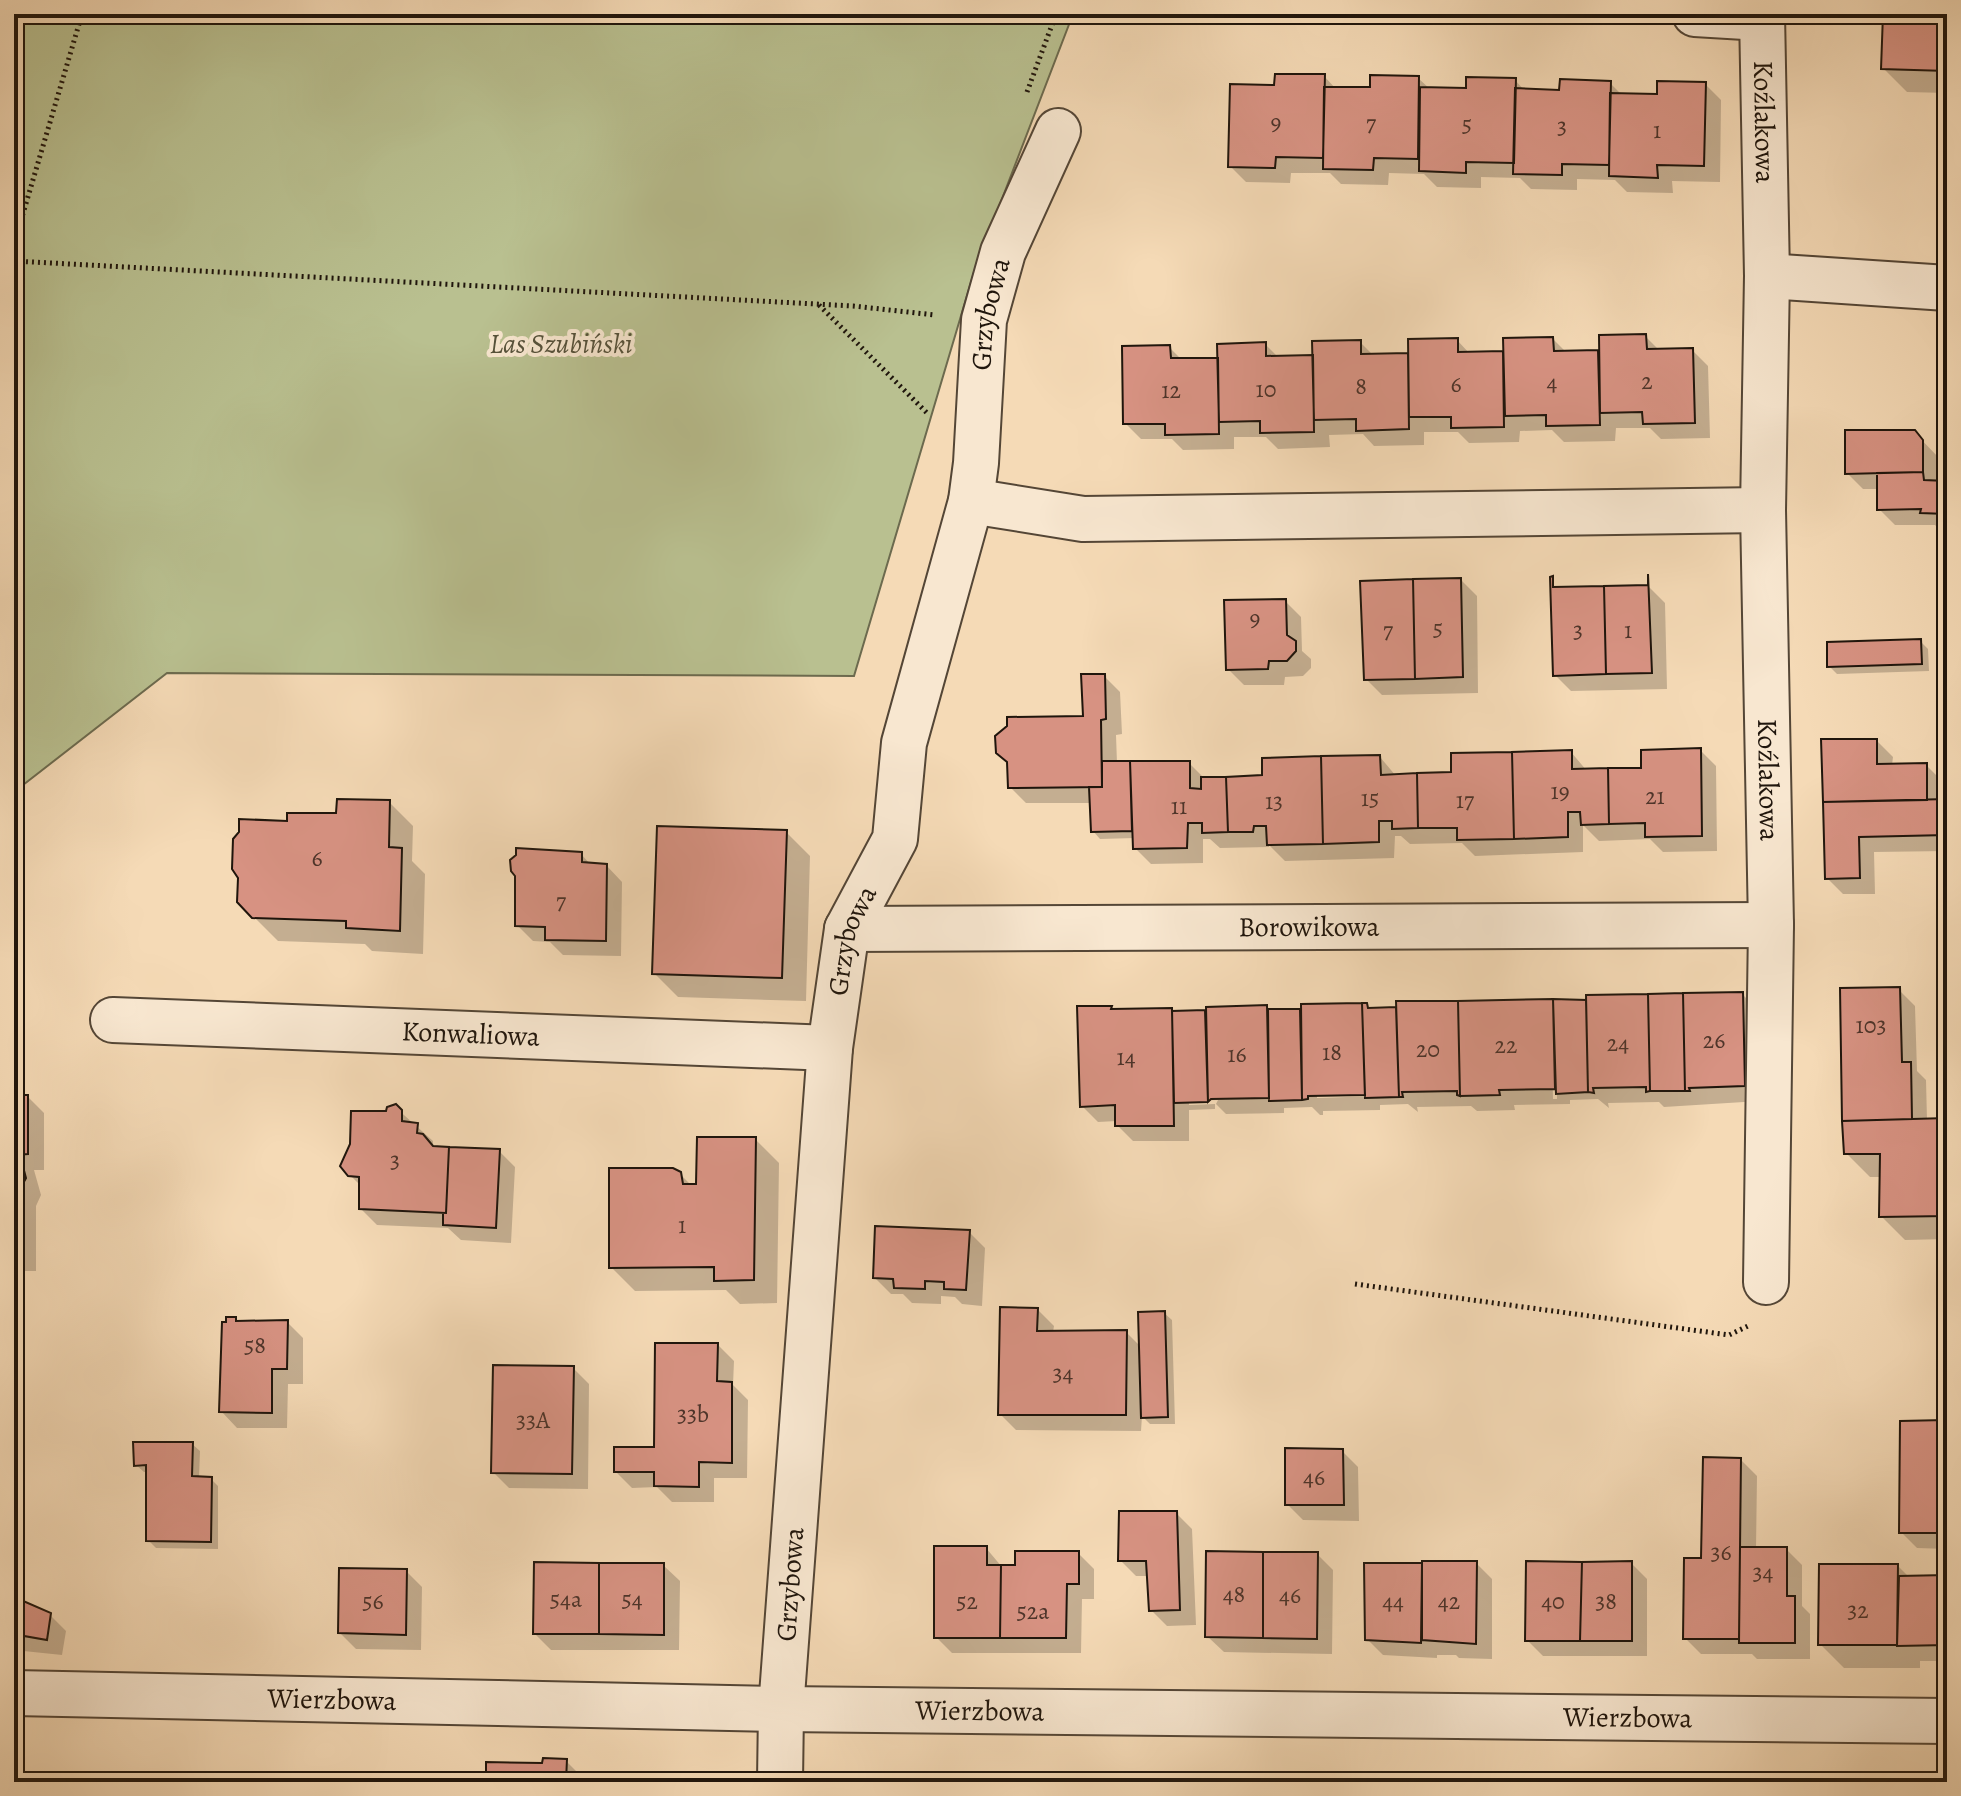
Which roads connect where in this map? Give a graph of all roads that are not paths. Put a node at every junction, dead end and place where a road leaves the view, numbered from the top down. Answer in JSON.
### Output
{"nodes":[{"id":1,"x":1695,"y":14,"type":"edge"},
{"id":2,"x":1762,"y":16,"type":"edge"},
{"id":3,"x":1058,"y":131,"type":"dead end"},
{"id":4,"x":1767,"y":276,"type":"junction"},
{"id":5,"x":1947,"y":288,"type":"edge"},
{"id":6,"x":974,"y":482,"type":"junction"},
{"id":7,"x":1763,"y":510,"type":"junction"},
{"id":8,"x":1771,"y":925,"type":"junction"},
{"id":9,"x":847,"y":929,"type":"junction"},
{"id":10,"x":113,"y":1020,"type":"dead end"},
{"id":11,"x":830,"y":1048,"type":"junction"},
{"id":12,"x":1766,"y":1282,"type":"road end"},
{"id":13,"x":14,"y":1693,"type":"edge"},
{"id":14,"x":781,"y":1709,"type":"junction"},
{"id":15,"x":1947,"y":1721,"type":"edge"},
{"id":16,"x":780,"y":1782,"type":"edge"}],
"edges":[{"from":1,"to":2,"type":"street"},
{"from":2,"to":4,"type":"street","name":"Koźlakowa"},
{"from":3,"to":6,"type":"street","name":"Grzybowa"},
{"from":4,"to":5,"type":"street"},
{"from":4,"to":7,"type":"street","name":"Koźlakowa"},
{"from":6,"to":7,"type":"street"},
{"from":6,"to":9,"type":"street","name":"Grzybowa"},
{"from":7,"to":8,"type":"street","name":"Koźlakowa"},
{"from":8,"to":9,"type":"street","name":"Borowikowa"},
{"from":8,"to":12,"type":"street","name":"Koźlakowa"},
{"from":9,"to":11,"type":"street","name":"Grzybowa"},
{"from":10,"to":11,"type":"street","name":"Konwaliowa"},
{"from":11,"to":14,"type":"street","name":"Grzybowa"},
{"from":13,"to":14,"type":"street","name":"Wierzbowa"},
{"from":14,"to":15,"type":"street","name":"Wierzbowa"},
{"from":14,"to":16,"type":"street","name":"Grzybowa"}]}
